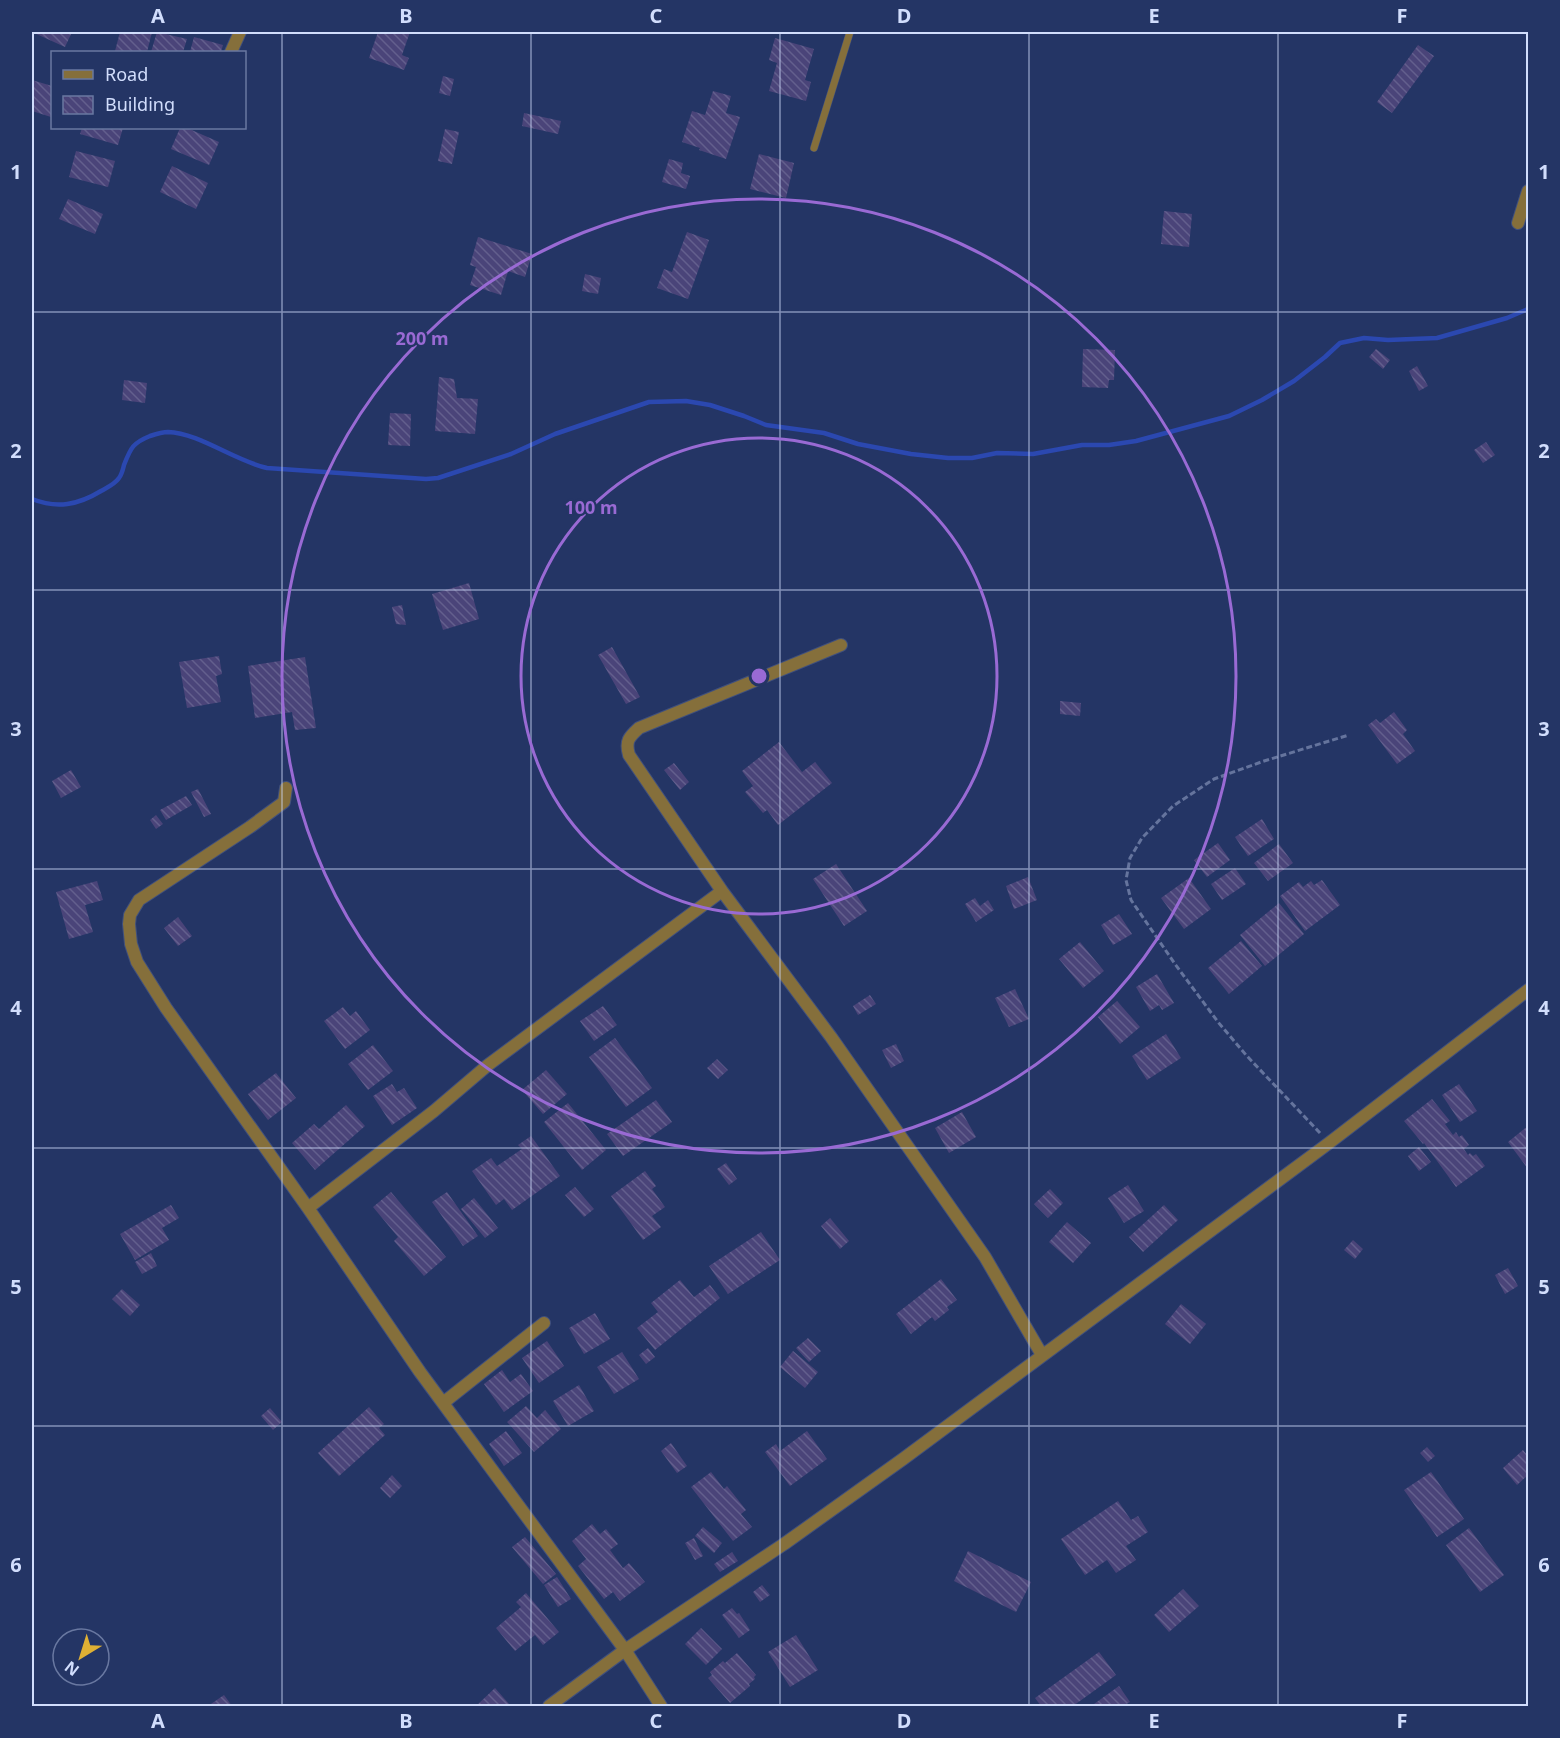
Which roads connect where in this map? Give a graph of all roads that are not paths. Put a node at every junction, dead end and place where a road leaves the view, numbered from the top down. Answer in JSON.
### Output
{"nodes":[{"id":1,"x":240,"y":32,"type":"edge"},
{"id":2,"x":850,"y":32,"type":"edge"},
{"id":3,"x":232,"y":51,"type":"edge"},
{"id":4,"x":814,"y":148,"type":"dead end"},
{"id":5,"x":1528,"y":191,"type":"edge"},
{"id":6,"x":1518,"y":223,"type":"dead end"},
{"id":7,"x":841,"y":645,"type":"dead end"},
{"id":8,"x":286,"y":788,"type":"dead end"},
{"id":9,"x":722,"y":891,"type":"junction"},
{"id":10,"x":1528,"y":990,"type":"edge"},
{"id":11,"x":308,"y":1208,"type":"junction"},
{"id":12,"x":544,"y":1323,"type":"dead end"},
{"id":13,"x":1042,"y":1354,"type":"junction"},
{"id":14,"x":443,"y":1403,"type":"junction"},
{"id":15,"x":625,"y":1650,"type":"junction"},
{"id":16,"x":549,"y":1707,"type":"edge"},
{"id":17,"x":662,"y":1707,"type":"edge"}],
"edges":[{"from":1,"to":3,"type":"street"},
{"from":2,"to":4,"type":"lane"},
{"from":5,"to":6,"type":"street"},
{"from":7,"to":9,"type":"street"},
{"from":8,"to":11,"type":"street"},
{"from":9,"to":11,"type":"street"},
{"from":9,"to":13,"type":"street"},
{"from":10,"to":13,"type":"street"},
{"from":11,"to":14,"type":"street"},
{"from":12,"to":14,"type":"street"},
{"from":13,"to":15,"type":"street"},
{"from":14,"to":15,"type":"street"},
{"from":15,"to":16,"type":"street"},
{"from":15,"to":17,"type":"street"}]}
